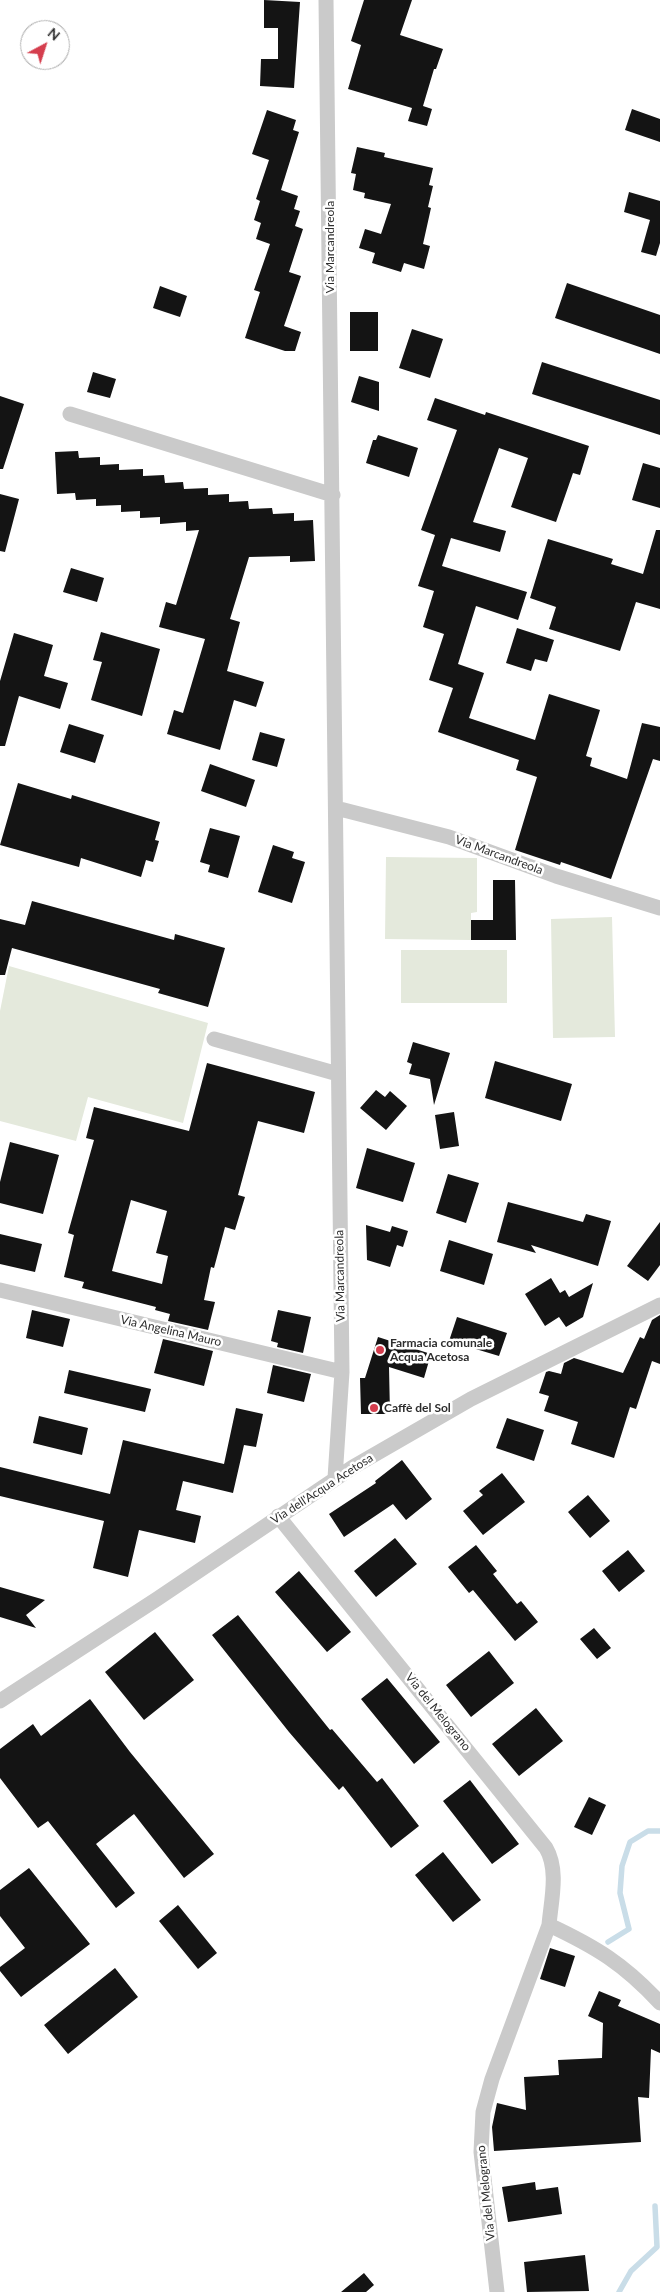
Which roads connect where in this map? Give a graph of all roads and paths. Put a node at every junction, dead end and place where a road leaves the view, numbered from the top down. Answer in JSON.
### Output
{"nodes":[{"id":1,"x":326,"y":0,"type":"edge"},
{"id":2,"x":70,"y":414,"type":"dead end"},
{"id":3,"x":333,"y":495,"type":"junction"},
{"id":4,"x":336,"y":808,"type":"junction"},
{"id":5,"x":660,"y":908,"type":"edge"},
{"id":6,"x":214,"y":1039,"type":"dead end"},
{"id":7,"x":338,"y":1074,"type":"junction"},
{"id":8,"x":0,"y":1290,"type":"edge"},
{"id":9,"x":660,"y":1306,"type":"edge"},
{"id":10,"x":342,"y":1372,"type":"junction"},
{"id":11,"x":335,"y":1478,"type":"junction"},
{"id":12,"x":278,"y":1516,"type":"junction"},
{"id":13,"x":0,"y":1701,"type":"edge"},
{"id":14,"x":549,"y":1926,"type":"junction"},
{"id":15,"x":660,"y":2003,"type":"edge"},
{"id":16,"x":497,"y":2292,"type":"edge"}],
"edges":[{"from":1,"to":3,"type":"street","name":"Via Marcandreola"},
{"from":2,"to":3,"type":"street"},
{"from":3,"to":4,"type":"street","name":"Via Marcandreola"},
{"from":4,"to":5,"type":"street","name":"Via Marcandreola"},
{"from":4,"to":7,"type":"street","name":"Via Marcandreola"},
{"from":6,"to":7,"type":"street"},
{"from":7,"to":10,"type":"street","name":"Via Marcandreola"},
{"from":8,"to":10,"type":"street","name":"Via Angelina Mauro"},
{"from":9,"to":11,"type":"street","name":"Via dell'Acqua Acetosa"},
{"from":10,"to":11,"type":"street","name":"Via Marcandreola"},
{"from":11,"to":12,"type":"street","name":"Via dell'Acqua Acetosa"},
{"from":12,"to":13,"type":"street","name":"Via dell'Acqua Acetosa"},
{"from":12,"to":14,"type":"street","name":"Via del Melograno"},
{"from":14,"to":15,"type":"street"},
{"from":14,"to":16,"type":"street","name":"Via del Melograno"}]}
